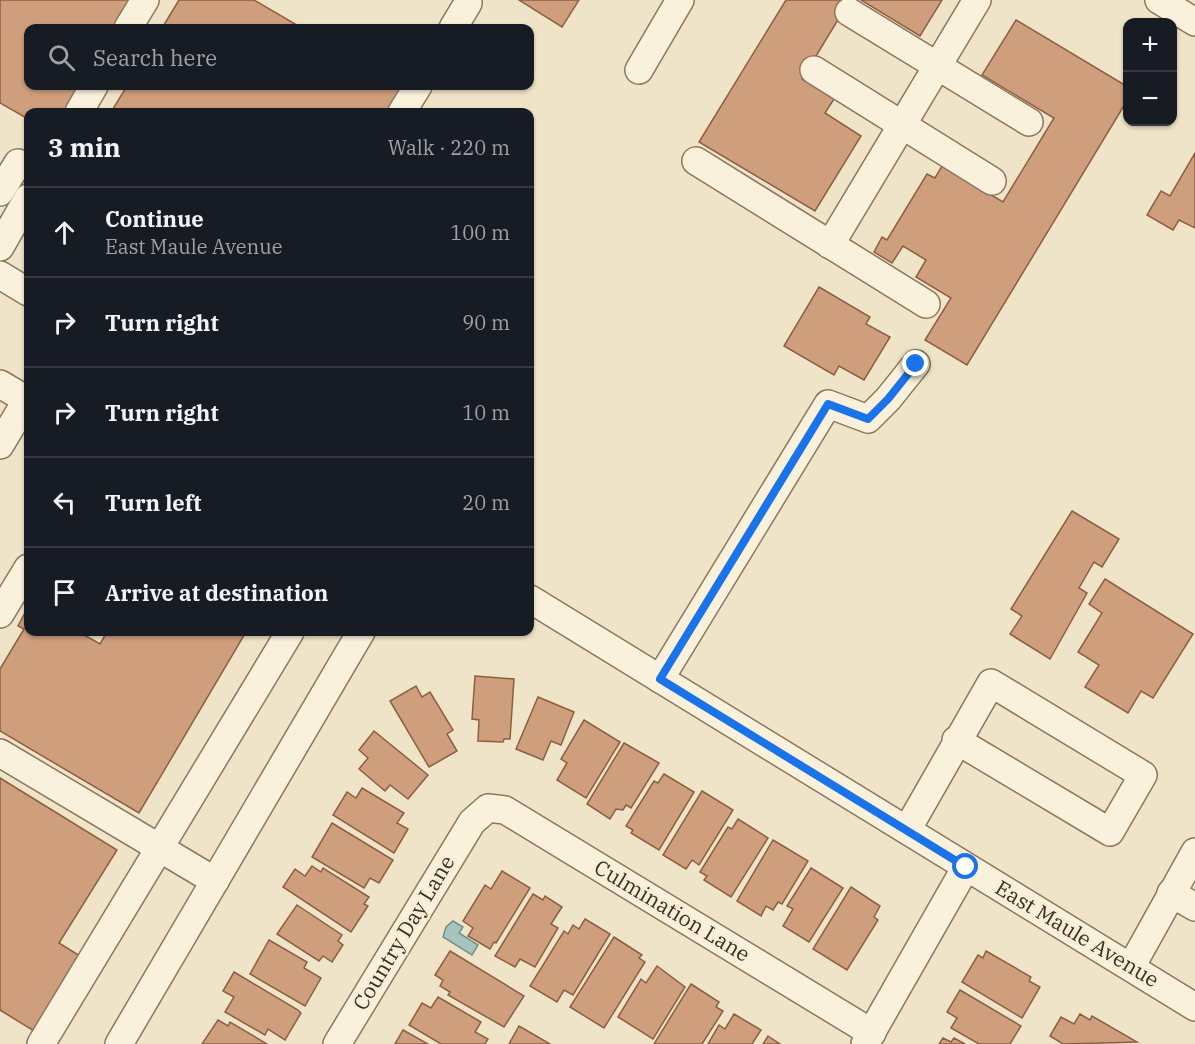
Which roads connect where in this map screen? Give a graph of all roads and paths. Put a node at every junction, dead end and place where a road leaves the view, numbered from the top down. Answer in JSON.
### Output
{"nodes":[{"id":1,"x":145,"y":0,"type":"edge"},
{"id":2,"x":680,"y":0,"type":"edge"},
{"id":3,"x":977,"y":0,"type":"edge"},
{"id":4,"x":1159,"y":0,"type":"edge"},
{"id":5,"x":468,"y":3,"type":"dead end"},
{"id":6,"x":849,"y":12,"type":"dead end"},
{"id":7,"x":1195,"y":22,"type":"edge"},
{"id":8,"x":130,"y":24,"type":"edge"},
{"id":9,"x":455,"y":24,"type":"edge"},
{"id":10,"x":939,"y":67,"type":"junction"},
{"id":11,"x":639,"y":70,"type":"dead end"},
{"id":12,"x":814,"y":70,"type":"dead end"},
{"id":13,"x":92,"y":90,"type":"edge"},
{"id":14,"x":416,"y":90,"type":"edge"},
{"id":15,"x":81,"y":108,"type":"edge"},
{"id":16,"x":404,"y":108,"type":"edge"},
{"id":17,"x":1029,"y":122,"type":"dead end"},
{"id":18,"x":904,"y":126,"type":"junction"},
{"id":19,"x":16,"y":161,"type":"edge"},
{"id":20,"x":696,"y":162,"type":"dead end"},
{"id":21,"x":992,"y":181,"type":"dead end"},
{"id":22,"x":0,"y":192,"type":"edge"},
{"id":23,"x":24,"y":205,"type":"edge"},
{"id":24,"x":830,"y":245,"type":"junction"},
{"id":25,"x":0,"y":247,"type":"edge"},
{"id":26,"x":0,"y":275,"type":"edge"},
{"id":27,"x":24,"y":290,"type":"edge"},
{"id":28,"x":926,"y":304,"type":"dead end"},
{"id":29,"x":916,"y":364,"type":"dead end"},
{"id":30,"x":0,"y":384,"type":"edge"},
{"id":31,"x":24,"y":397,"type":"edge"},
{"id":32,"x":24,"y":406,"type":"edge"},
{"id":33,"x":0,"y":445,"type":"edge"},
{"id":34,"x":24,"y":575,"type":"edge"},
{"id":35,"x":534,"y":601,"type":"edge"},
{"id":36,"x":0,"y":614,"type":"edge"},
{"id":37,"x":288,"y":636,"type":"edge"},
{"id":38,"x":359,"y":636,"type":"edge"},
{"id":39,"x":660,"y":679,"type":"junction"},
{"id":40,"x":956,"y":740,"type":"junction"},
{"id":41,"x":0,"y":753,"type":"edge"},
{"id":42,"x":472,"y":822,"type":"joint"},
{"id":43,"x":907,"y":830,"type":"junction"},
{"id":44,"x":160,"y":848,"type":"junction"},
{"id":45,"x":1195,"y":852,"type":"edge"},
{"id":46,"x":966,"y":867,"type":"junction"},
{"id":47,"x":215,"y":881,"type":"junction"},
{"id":48,"x":1171,"y":893,"type":"junction"},
{"id":49,"x":1195,"y":908,"type":"edge"},
{"id":50,"x":1131,"y":967,"type":"junction"},
{"id":51,"x":1195,"y":1006,"type":"edge"},
{"id":52,"x":869,"y":1039,"type":"edge"},
{"id":53,"x":41,"y":1044,"type":"edge"},
{"id":54,"x":119,"y":1044,"type":"edge"},
{"id":55,"x":337,"y":1044,"type":"edge"}],
"edges":[{"from":1,"to":8,"type":"street"},
{"from":2,"to":11,"type":"street"},
{"from":3,"to":10,"type":"street"},
{"from":4,"to":7,"type":"street"},
{"from":5,"to":9,"type":"street"},
{"from":6,"to":10,"type":"street"},
{"from":10,"to":17,"type":"street"},
{"from":10,"to":18,"type":"street"},
{"from":12,"to":18,"type":"street"},
{"from":13,"to":15,"type":"street"},
{"from":14,"to":16,"type":"street"},
{"from":18,"to":21,"type":"street"},
{"from":18,"to":24,"type":"street"},
{"from":19,"to":22,"type":"street"},
{"from":20,"to":24,"type":"street"},
{"from":23,"to":25,"type":"street"},
{"from":24,"to":28,"type":"street"},
{"from":26,"to":27,"type":"street"},
{"from":29,"to":39,"type":"street"},
{"from":30,"to":31,"type":"street"},
{"from":32,"to":33,"type":"street"},
{"from":34,"to":36,"type":"street"},
{"from":35,"to":39,"type":"street","name":"East Maule Avenue"},
{"from":37,"to":44,"type":"street"},
{"from":38,"to":47,"type":"street"},
{"from":39,"to":43,"type":"street","name":"East Maule Avenue"},
{"from":40,"to":40,"type":"street"},
{"from":40,"to":43,"type":"street"},
{"from":41,"to":44,"type":"street"},
{"from":42,"to":52,"type":"street","name":"Culmination Lane"},
{"from":42,"to":55,"type":"street","name":"Country Day Lane"},
{"from":43,"to":46,"type":"street","name":"East Maule Avenue"},
{"from":44,"to":47,"type":"street"},
{"from":44,"to":53,"type":"street"},
{"from":45,"to":48,"type":"street"},
{"from":46,"to":50,"type":"street","name":"East Maule Avenue"},
{"from":46,"to":52,"type":"street"},
{"from":47,"to":54,"type":"street"},
{"from":48,"to":49,"type":"street"},
{"from":48,"to":50,"type":"street"},
{"from":50,"to":51,"type":"street","name":"East Maule Avenue"}]}
